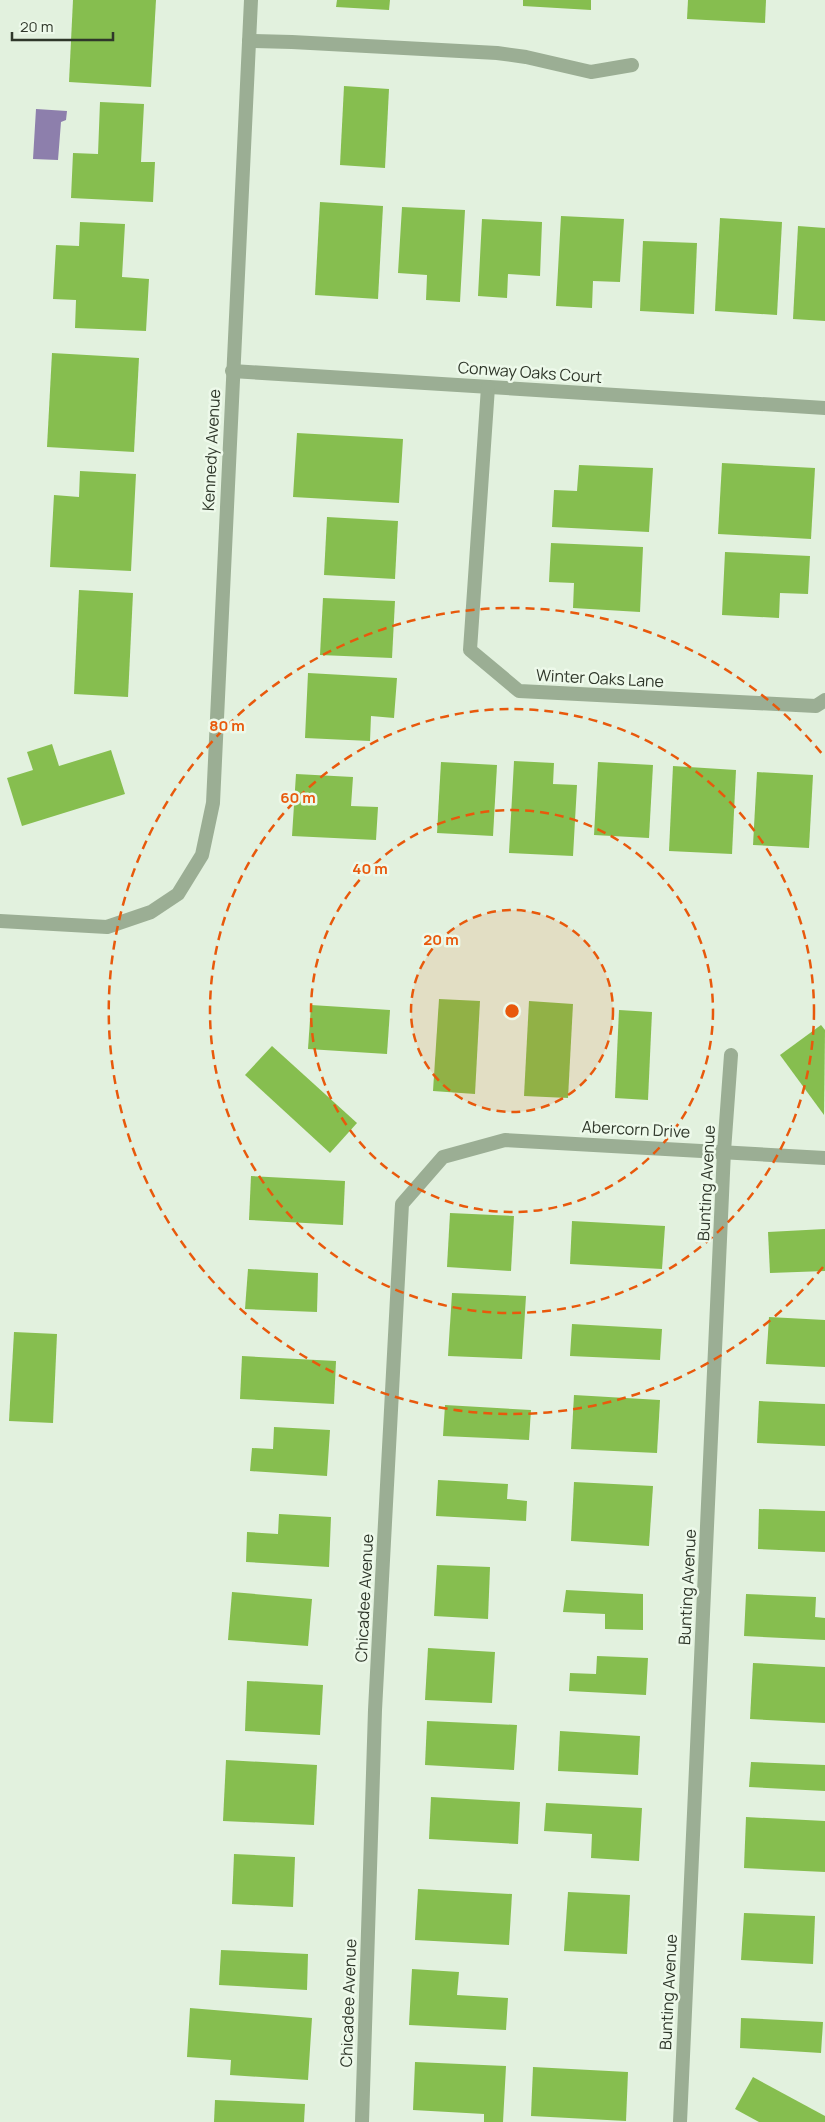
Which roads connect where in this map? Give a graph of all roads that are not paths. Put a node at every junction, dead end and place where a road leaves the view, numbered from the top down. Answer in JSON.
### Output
{"nodes":[{"id":1,"x":251,"y":0,"type":"edge"},
{"id":2,"x":249,"y":41,"type":"junction"},
{"id":3,"x":632,"y":65,"type":"dead end"},
{"id":4,"x":232,"y":371,"type":"junction"},
{"id":5,"x":488,"y":387,"type":"junction"},
{"id":6,"x":825,"y":408,"type":"edge"},
{"id":7,"x":825,"y":700,"type":"edge"},
{"id":8,"x":0,"y":921,"type":"edge"},
{"id":9,"x":731,"y":1054,"type":"dead end"},
{"id":10,"x":505,"y":1140,"type":"joint"},
{"id":11,"x":724,"y":1151,"type":"junction"},
{"id":12,"x":825,"y":1158,"type":"edge"},
{"id":13,"x":362,"y":2122,"type":"edge"},
{"id":14,"x":680,"y":2122,"type":"edge"}],
"edges":[{"from":1,"to":2,"type":"street","name":"Kennedy Avenue"},
{"from":2,"to":3,"type":"street"},
{"from":2,"to":4,"type":"street","name":"Kennedy Avenue"},
{"from":4,"to":5,"type":"street","name":"Conway Oaks Court"},
{"from":4,"to":8,"type":"street","name":"Kennedy Avenue"},
{"from":5,"to":6,"type":"street","name":"Conway Oaks Court"},
{"from":5,"to":7,"type":"street","name":"Winter Oaks Lane"},
{"from":9,"to":11,"type":"street","name":"Bunting Avenue"},
{"from":10,"to":11,"type":"street","name":"Abercorn Drive"},
{"from":10,"to":13,"type":"street","name":"Chicadee Avenue"},
{"from":11,"to":12,"type":"street","name":"Abercorn Drive"},
{"from":11,"to":14,"type":"street","name":"Bunting Avenue"}]}
